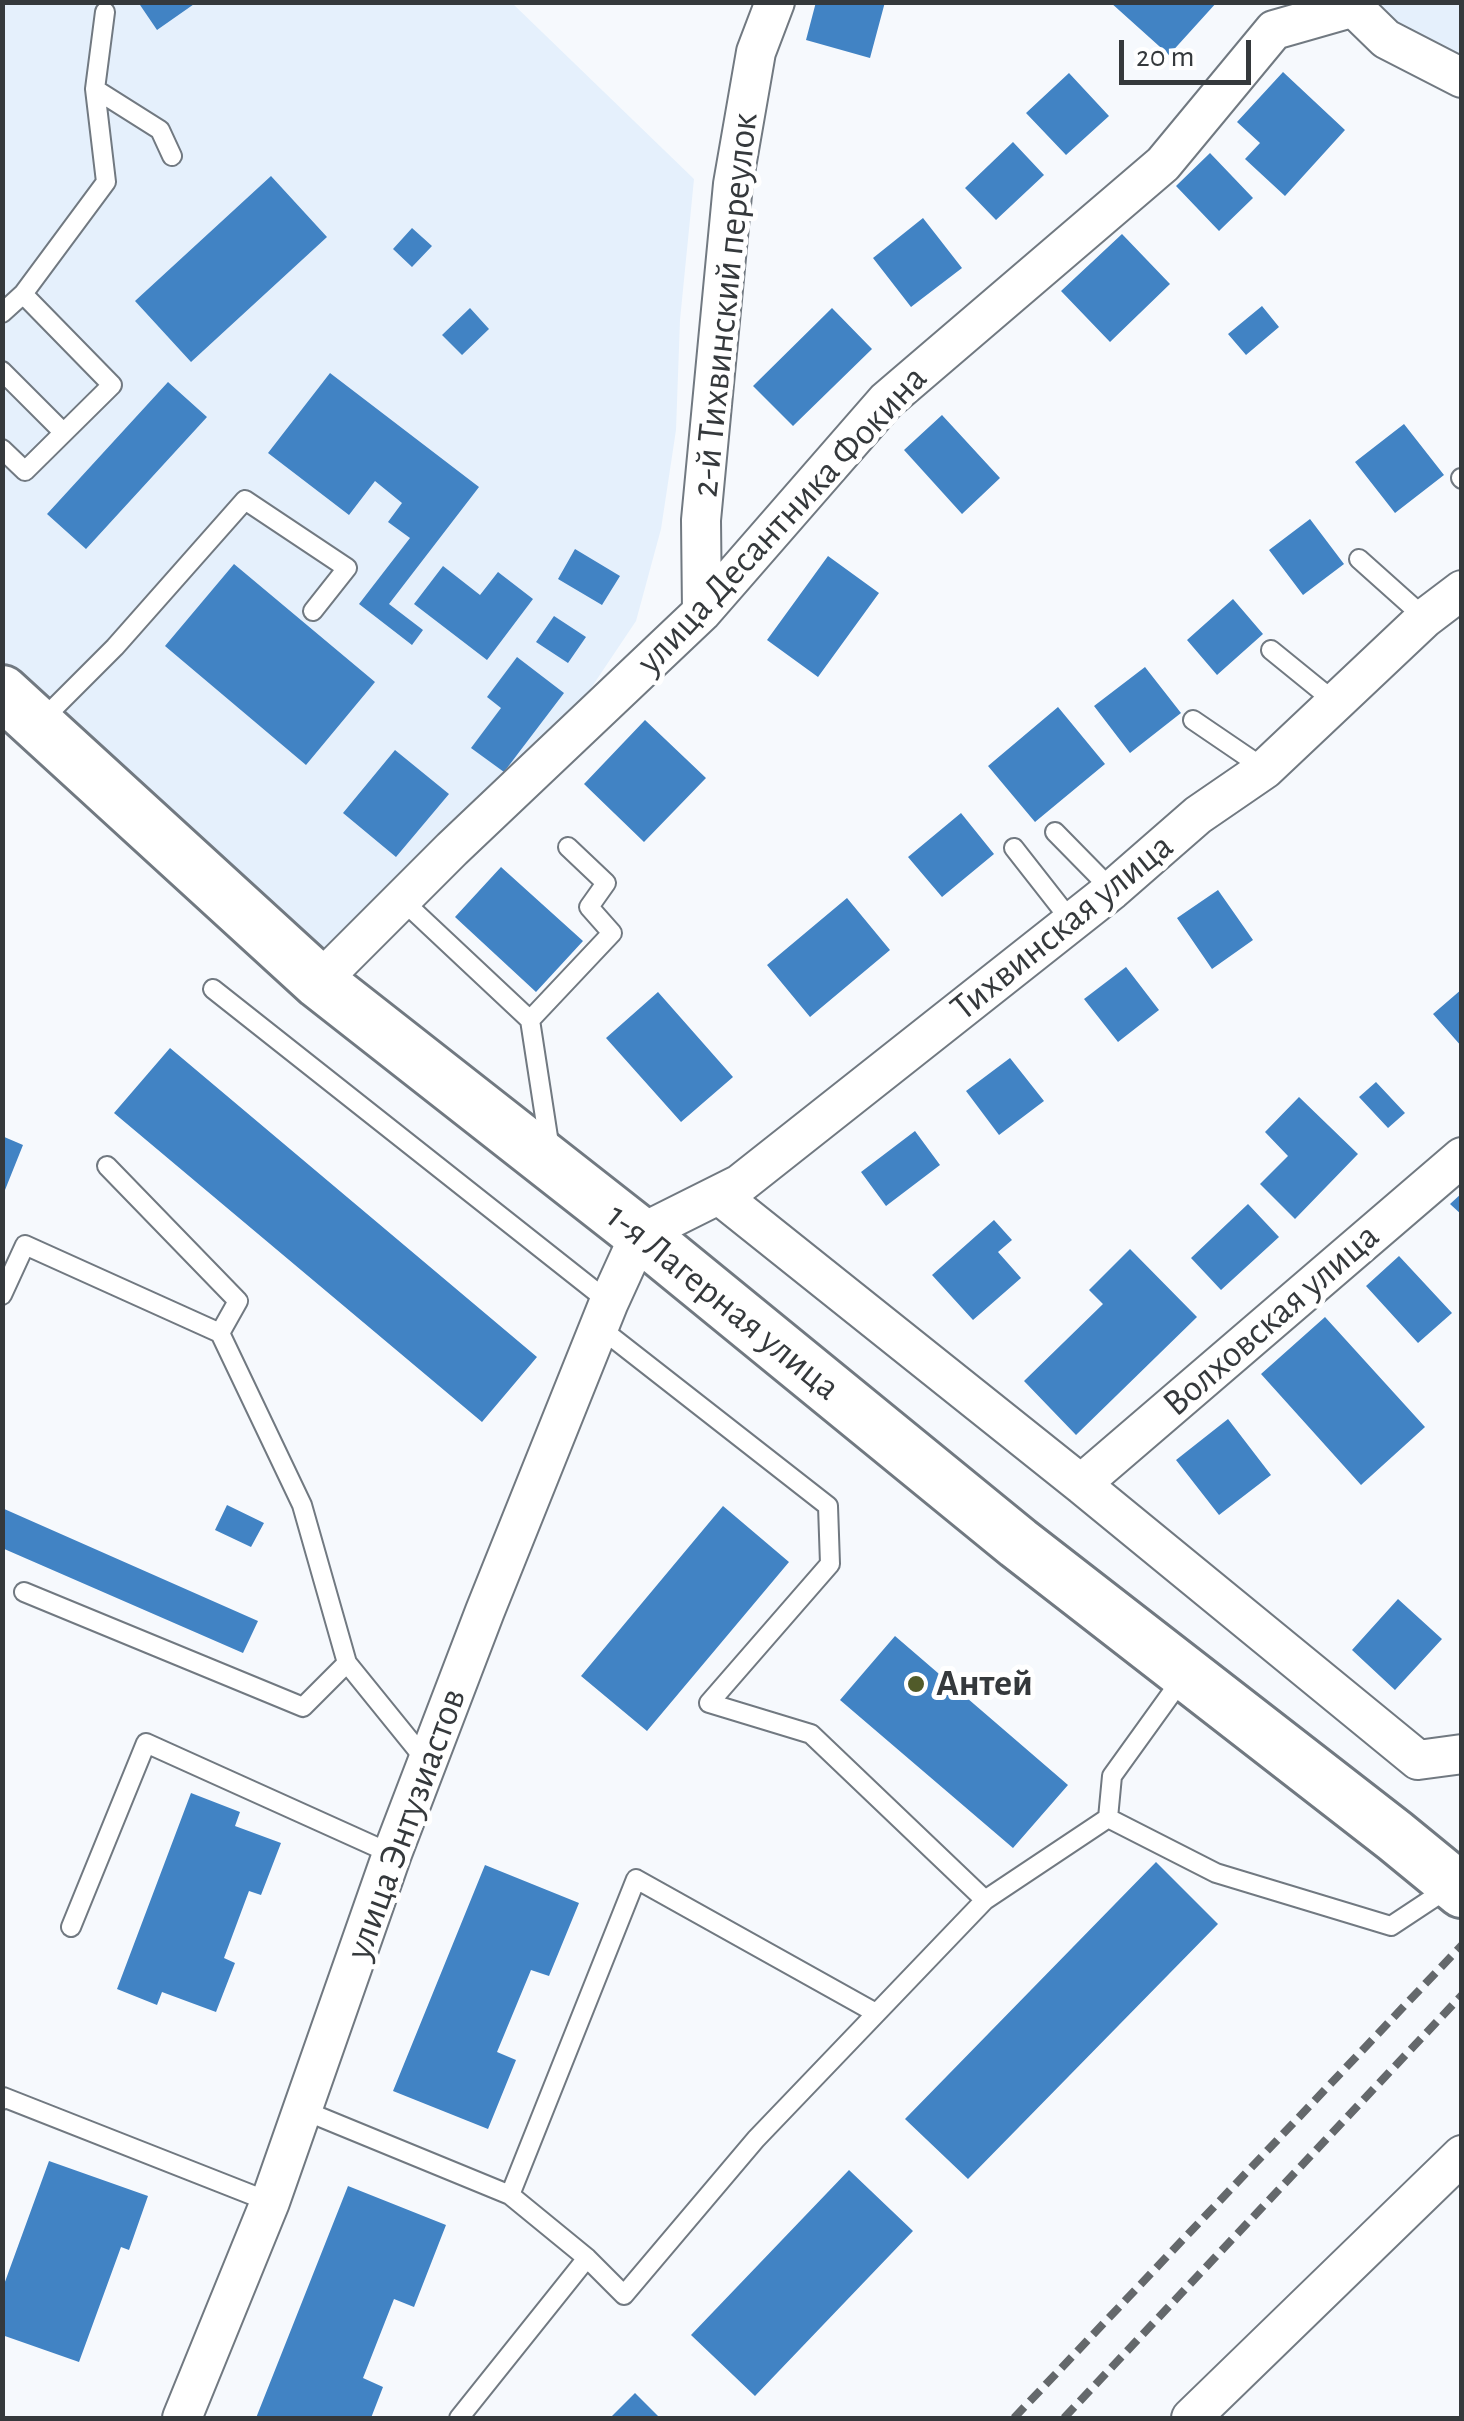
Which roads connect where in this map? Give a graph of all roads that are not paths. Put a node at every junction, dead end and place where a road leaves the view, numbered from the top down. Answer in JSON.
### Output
{"nodes":[{"id":1,"x":775,"y":2,"type":"edge"},
{"id":2,"x":1350,"y":6,"type":"edge"},
{"id":3,"x":104,"y":12,"type":"dead end"},
{"id":4,"x":1462,"y":78,"type":"edge"},
{"id":5,"x":95,"y":88,"type":"junction"},
{"id":6,"x":172,"y":156,"type":"dead end"},
{"id":7,"x":23,"y":294,"type":"junction"},
{"id":8,"x":2,"y":313,"type":"edge"},
{"id":9,"x":2,"y":371,"type":"edge"},
{"id":10,"x":62,"y":431,"type":"junction"},
{"id":11,"x":2,"y":449,"type":"edge"},
{"id":12,"x":1359,"y":559,"type":"dead end"},
{"id":13,"x":1462,"y":590,"type":"edge"},
{"id":14,"x":313,"y":612,"type":"dead end"},
{"id":15,"x":702,"y":612,"type":"junction"},
{"id":16,"x":1425,"y":618,"type":"junction"},
{"id":17,"x":1271,"y":650,"type":"dead end"},
{"id":18,"x":1336,"y":702,"type":"junction"},
{"id":19,"x":13,"y":706,"type":"edge"},
{"id":20,"x":1193,"y":720,"type":"dead end"},
{"id":21,"x":1265,"y":769,"type":"junction"},
{"id":22,"x":1055,"y":832,"type":"dead end"},
{"id":23,"x":568,"y":847,"type":"dead end"},
{"id":24,"x":1014,"y":848,"type":"dead end"},
{"id":25,"x":1112,"y":890,"type":"junction"},
{"id":26,"x":402,"y":899,"type":"junction"},
{"id":27,"x":1072,"y":922,"type":"junction"},
{"id":28,"x":318,"y":982,"type":"junction"},
{"id":29,"x":214,"y":989,"type":"dead end"},
{"id":30,"x":530,"y":1020,"type":"junction"},
{"id":31,"x":1462,"y":1157,"type":"edge"},
{"id":32,"x":107,"y":1166,"type":"dead end"},
{"id":33,"x":552,"y":1166,"type":"junction"},
{"id":34,"x":718,"y":1195,"type":"junction"},
{"id":35,"x":640,"y":1234,"type":"junction"},
{"id":36,"x":2,"y":1295,"type":"edge"},
{"id":37,"x":604,"y":1314,"type":"junction"},
{"id":38,"x":220,"y":1333,"type":"junction"},
{"id":39,"x":1080,"y":1484,"type":"junction"},
{"id":40,"x":24,"y":1592,"type":"dead end"},
{"id":41,"x":348,"y":1662,"type":"junction"},
{"id":42,"x":1186,"y":1673,"type":"junction"},
{"id":43,"x":1462,"y":1754,"type":"edge"},
{"id":44,"x":428,"y":1763,"type":"junction"},
{"id":45,"x":1108,"y":1818,"type":"junction"},
{"id":46,"x":392,"y":1854,"type":"junction"},
{"id":47,"x":1457,"y":1888,"type":"edge"},
{"id":48,"x":984,"y":1900,"type":"junction"},
{"id":49,"x":70,"y":1927,"type":"dead end"},
{"id":50,"x":876,"y":2013,"type":"junction"},
{"id":51,"x":2,"y":2100,"type":"edge"},
{"id":52,"x":304,"y":2110,"type":"junction"},
{"id":53,"x":1462,"y":2155,"type":"edge"},
{"id":54,"x":510,"y":2194,"type":"junction"},
{"id":55,"x":270,"y":2202,"type":"junction"},
{"id":56,"x":586,"y":2258,"type":"junction"},
{"id":57,"x":182,"y":2418,"type":"edge"},
{"id":58,"x":458,"y":2418,"type":"edge"},
{"id":59,"x":1190,"y":2418,"type":"edge"}],
"edges":[{"from":1,"to":15,"type":"street","name":"2-й Тихвинский переулок"},
{"from":2,"to":4,"type":"street"},
{"from":2,"to":15,"type":"street","name":"улица Десантника Фокина"},
{"from":3,"to":5,"type":"lane"},
{"from":5,"to":6,"type":"lane"},
{"from":5,"to":7,"type":"lane"},
{"from":7,"to":8,"type":"lane"},
{"from":7,"to":10,"type":"lane"},
{"from":9,"to":10,"type":"lane"},
{"from":10,"to":11,"type":"lane"},
{"from":12,"to":16,"type":"lane"},
{"from":13,"to":16,"type":"street","name":"Тихвинская улица"},
{"from":14,"to":19,"type":"lane"},
{"from":15,"to":26,"type":"street","name":"улица Десантника Фокина"},
{"from":16,"to":18,"type":"street","name":"Тихвинская улица"},
{"from":17,"to":18,"type":"lane"},
{"from":18,"to":21,"type":"street","name":"Тихвинская улица"},
{"from":19,"to":28,"type":"main road","name":"1-я Лагерная улица"},
{"from":20,"to":21,"type":"lane"},
{"from":21,"to":25,"type":"street","name":"Тихвинская улица"},
{"from":22,"to":25,"type":"lane"},
{"from":23,"to":30,"type":"lane"},
{"from":24,"to":27,"type":"lane"},
{"from":25,"to":27,"type":"street","name":"Тихвинская улица"},
{"from":26,"to":28,"type":"street","name":"улица Десантника Фокина"},
{"from":26,"to":30,"type":"lane"},
{"from":27,"to":34,"type":"street","name":"Тихвинская улица"},
{"from":28,"to":33,"type":"main road","name":"1-я Лагерная улица"},
{"from":29,"to":37,"type":"lane"},
{"from":30,"to":33,"type":"lane"},
{"from":31,"to":39,"type":"street","name":"Волховская улица"},
{"from":32,"to":38,"type":"lane"},
{"from":33,"to":35,"type":"main road","name":"1-я Лагерная улица"},
{"from":34,"to":35,"type":"street","name":"Тихвинская улица"},
{"from":34,"to":39,"type":"street"},
{"from":35,"to":37,"type":"street","name":"улица Энтузиастов"},
{"from":35,"to":42,"type":"main road","name":"1-я Лагерная улица"},
{"from":36,"to":38,"type":"lane"},
{"from":37,"to":44,"type":"street","name":"улица Энтузиастов"},
{"from":37,"to":48,"type":"lane"},
{"from":38,"to":41,"type":"lane"},
{"from":39,"to":43,"type":"street"},
{"from":40,"to":41,"type":"lane"},
{"from":41,"to":44,"type":"lane"},
{"from":42,"to":45,"type":"lane"},
{"from":42,"to":47,"type":"main road","name":"1-я Лагерная улица"},
{"from":44,"to":46,"type":"street","name":"улица Энтузиастов"},
{"from":45,"to":47,"type":"lane"},
{"from":45,"to":48,"type":"lane"},
{"from":46,"to":49,"type":"lane"},
{"from":46,"to":52,"type":"street","name":"улица Энтузиастов"},
{"from":48,"to":50,"type":"lane"},
{"from":50,"to":54,"type":"lane"},
{"from":50,"to":56,"type":"lane"},
{"from":51,"to":55,"type":"lane"},
{"from":52,"to":54,"type":"lane"},
{"from":52,"to":55,"type":"street","name":"улица Энтузиастов"},
{"from":53,"to":59,"type":"street"},
{"from":54,"to":56,"type":"lane"},
{"from":55,"to":57,"type":"street","name":"улица Энтузиастов"},
{"from":56,"to":58,"type":"lane"}]}
